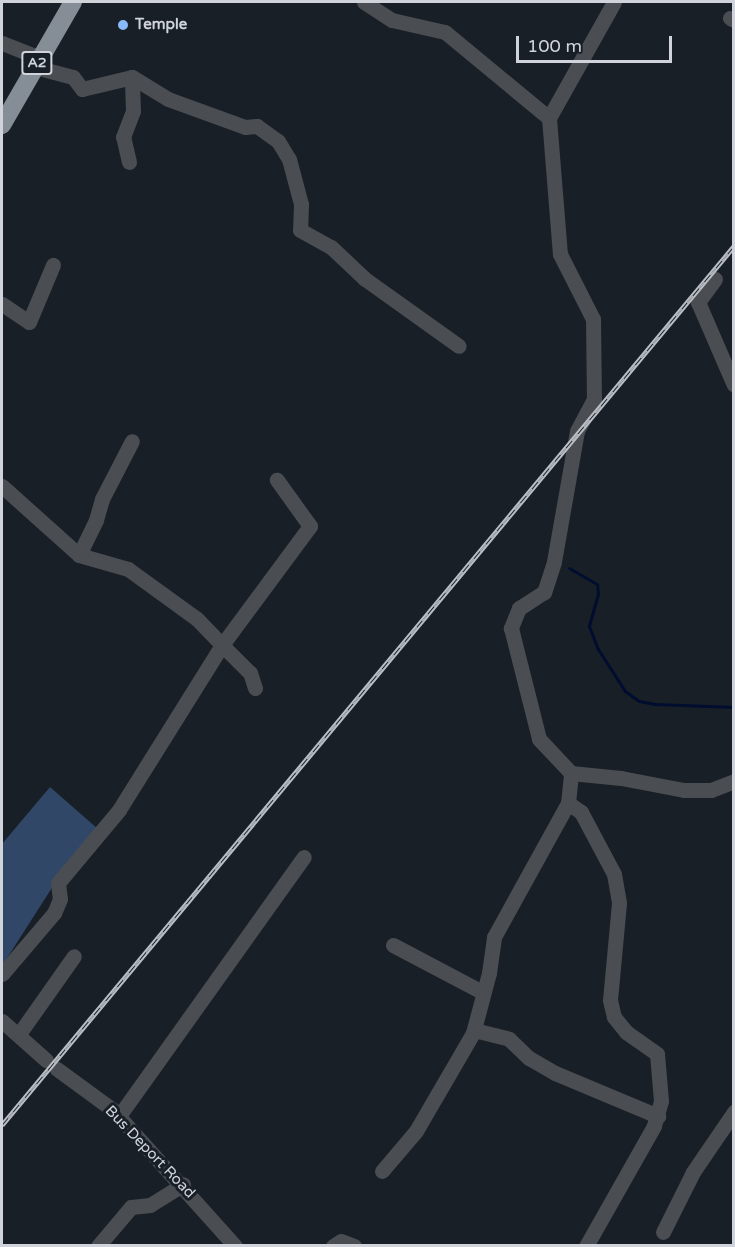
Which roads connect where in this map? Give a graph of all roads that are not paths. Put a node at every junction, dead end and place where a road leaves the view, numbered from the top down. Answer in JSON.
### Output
{"nodes":[{"id":1,"x":73,"y":2,"type":"edge"},
{"id":2,"x":364,"y":2,"type":"edge"},
{"id":3,"x":614,"y":2,"type":"edge"},
{"id":4,"x":2,"y":44,"type":"edge"},
{"id":5,"x":38,"y":63,"type":"junction"},
{"id":6,"x":132,"y":77,"type":"junction"},
{"id":7,"x":549,"y":118,"type":"junction"},
{"id":8,"x":2,"y":125,"type":"edge"},
{"id":9,"x":129,"y":162,"type":"dead end"},
{"id":10,"x":53,"y":265,"type":"dead end"},
{"id":11,"x":715,"y":279,"type":"dead end"},
{"id":12,"x":2,"y":304,"type":"edge"},
{"id":13,"x":459,"y":346,"type":"dead end"},
{"id":14,"x":734,"y":385,"type":"edge"},
{"id":15,"x":132,"y":441,"type":"dead end"},
{"id":16,"x":277,"y":480,"type":"dead end"},
{"id":17,"x":2,"y":486,"type":"edge"},
{"id":18,"x":79,"y":555,"type":"junction"},
{"id":19,"x":222,"y":645,"type":"junction"},
{"id":20,"x":255,"y":688,"type":"dead end"},
{"id":21,"x":571,"y":773,"type":"junction"},
{"id":22,"x":734,"y":781,"type":"edge"},
{"id":23,"x":568,"y":803,"type":"junction"},
{"id":24,"x":304,"y":857,"type":"dead end"},
{"id":25,"x":393,"y":945,"type":"dead end"},
{"id":26,"x":74,"y":956,"type":"dead end"},
{"id":27,"x":2,"y":974,"type":"edge"},
{"id":28,"x":482,"y":992,"type":"junction"},
{"id":29,"x":2,"y":1021,"type":"edge"},
{"id":30,"x":474,"y":1030,"type":"junction"},
{"id":31,"x":19,"y":1034,"type":"junction"},
{"id":32,"x":734,"y":1112,"type":"edge"},
{"id":33,"x":119,"y":1116,"type":"junction"},
{"id":34,"x":658,"y":1116,"type":"junction"},
{"id":35,"x":382,"y":1171,"type":"dead end"},
{"id":36,"x":183,"y":1184,"type":"junction"},
{"id":37,"x":663,"y":1232,"type":"dead end"},
{"id":38,"x":98,"y":1245,"type":"edge"},
{"id":39,"x":235,"y":1245,"type":"edge"},
{"id":40,"x":333,"y":1245,"type":"edge"},
{"id":41,"x":354,"y":1245,"type":"edge"},
{"id":42,"x":586,"y":1245,"type":"edge"}],
"edges":[{"from":1,"to":5,"type":"highway","number":"A2"},
{"from":2,"to":7,"type":"street"},
{"from":3,"to":7,"type":"street"},
{"from":4,"to":5,"type":"street"},
{"from":5,"to":6,"type":"street"},
{"from":5,"to":8,"type":"highway","number":"A2"},
{"from":6,"to":9,"type":"street"},
{"from":6,"to":13,"type":"street"},
{"from":7,"to":21,"type":"street"},
{"from":10,"to":12,"type":"street"},
{"from":11,"to":14,"type":"street"},
{"from":15,"to":18,"type":"street"},
{"from":16,"to":19,"type":"street"},
{"from":17,"to":18,"type":"street"},
{"from":18,"to":19,"type":"street"},
{"from":19,"to":20,"type":"street"},
{"from":19,"to":27,"type":"street"},
{"from":21,"to":22,"type":"street"},
{"from":21,"to":23,"type":"street"},
{"from":23,"to":28,"type":"street"},
{"from":23,"to":34,"type":"street"},
{"from":24,"to":33,"type":"street"},
{"from":25,"to":28,"type":"street"},
{"from":26,"to":31,"type":"street"},
{"from":28,"to":30,"type":"street"},
{"from":29,"to":31,"type":"street","name":"Bus Deport Road"},
{"from":30,"to":34,"type":"street"},
{"from":30,"to":35,"type":"street"},
{"from":31,"to":33,"type":"street","name":"Bus Deport Road"},
{"from":32,"to":37,"type":"street"},
{"from":33,"to":36,"type":"street","name":"Bus Deport Road"},
{"from":34,"to":42,"type":"street"},
{"from":36,"to":38,"type":"street"},
{"from":36,"to":39,"type":"street","name":"Bus Deport Road"},
{"from":40,"to":41,"type":"street"}]}
